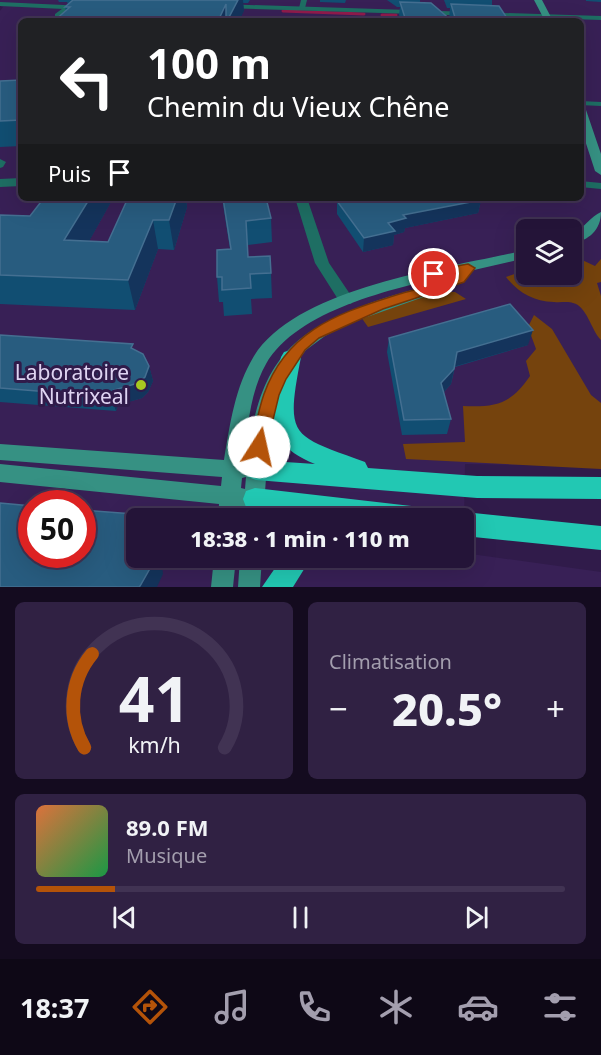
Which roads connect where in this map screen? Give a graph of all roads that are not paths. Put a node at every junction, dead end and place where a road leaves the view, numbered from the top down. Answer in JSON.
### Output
{"nodes":[{"id":1,"x":32,"y":0,"type":"edge"},
{"id":2,"x":538,"y":0,"type":"edge"},
{"id":3,"x":225,"y":3,"type":"edge"},
{"id":4,"x":0,"y":4,"type":"edge"},
{"id":5,"x":303,"y":4,"type":"edge"},
{"id":6,"x":25,"y":6,"type":"junction"},
{"id":7,"x":212,"y":6,"type":"edge"},
{"id":8,"x":68,"y":7,"type":"junction"},
{"id":9,"x":99,"y":8,"type":"edge"},
{"id":10,"x":57,"y":15,"type":"edge"},
{"id":11,"x":548,"y":18,"type":"edge"},
{"id":12,"x":601,"y":18,"type":"edge"},
{"id":13,"x":601,"y":104,"type":"edge"},
{"id":14,"x":584,"y":105,"type":"edge"},
{"id":15,"x":584,"y":118,"type":"edge"},
{"id":16,"x":601,"y":171,"type":"edge"},
{"id":17,"x":18,"y":182,"type":"edge"},
{"id":18,"x":0,"y":183,"type":"edge"},
{"id":19,"x":584,"y":184,"type":"edge"},
{"id":20,"x":601,"y":186,"type":"edge"},
{"id":21,"x":302,"y":201,"type":"edge"},
{"id":22,"x":601,"y":216,"type":"edge"},
{"id":23,"x":582,"y":235,"type":"edge"},
{"id":24,"x":516,"y":256,"type":"edge"},
{"id":25,"x":468,"y":268,"type":"junction"},
{"id":26,"x":346,"y":300,"type":"junction"},
{"id":27,"x":291,"y":357,"type":"junction"},
{"id":28,"x":0,"y":452,"type":"edge"},
{"id":29,"x":232,"y":470,"type":"junction"},
{"id":30,"x":256,"y":470,"type":"junction"},
{"id":31,"x":0,"y":473,"type":"edge"},
{"id":32,"x":390,"y":479,"type":"junction"},
{"id":33,"x":601,"y":488,"type":"edge"},
{"id":34,"x":246,"y":505,"type":"edge"},
{"id":35,"x":283,"y":508,"type":"edge"},
{"id":36,"x":474,"y":525,"type":"edge"},
{"id":37,"x":601,"y":538,"type":"edge"},
{"id":38,"x":224,"y":568,"type":"edge"},
{"id":39,"x":250,"y":568,"type":"edge"},
{"id":40,"x":290,"y":568,"type":"edge"},
{"id":41,"x":222,"y":587,"type":"edge"},
{"id":42,"x":249,"y":587,"type":"edge"},
{"id":43,"x":276,"y":587,"type":"edge"}],
"edges":[{"from":1,"to":6,"type":"street"},
{"from":2,"to":11,"type":"main road"},
{"from":3,"to":5,"type":"street"},
{"from":3,"to":7,"type":"street"},
{"from":4,"to":6,"type":"street"},
{"from":5,"to":11,"type":"street"},
{"from":6,"to":8,"type":"street"},
{"from":8,"to":9,"type":"street"},
{"from":8,"to":10,"type":"lane"},
{"from":11,"to":12,"type":"street"},
{"from":13,"to":14,"type":"lane"},
{"from":15,"to":16,"type":"main road"},
{"from":17,"to":18,"type":"street"},
{"from":19,"to":20,"type":"lane"},
{"from":21,"to":26,"type":"street"},
{"from":22,"to":23,"type":"main road"},
{"from":24,"to":25,"type":"main road"},
{"from":25,"to":26,"type":"main road"},
{"from":25,"to":27,"type":"main road"},
{"from":26,"to":29,"type":"main road"},
{"from":27,"to":30,"type":"main road"},
{"from":27,"to":32,"type":"highway"},
{"from":28,"to":29,"type":"main road"},
{"from":29,"to":30,"type":"main road"},
{"from":29,"to":34,"type":"main road"},
{"from":30,"to":32,"type":"highway"},
{"from":30,"to":34,"type":"main road"},
{"from":31,"to":34,"type":"main road"},
{"from":32,"to":33,"type":"highway"},
{"from":34,"to":35,"type":"highway"},
{"from":36,"to":37,"type":"highway"},
{"from":38,"to":41,"type":"main road"},
{"from":39,"to":42,"type":"main road"},
{"from":40,"to":43,"type":"highway"}]}
